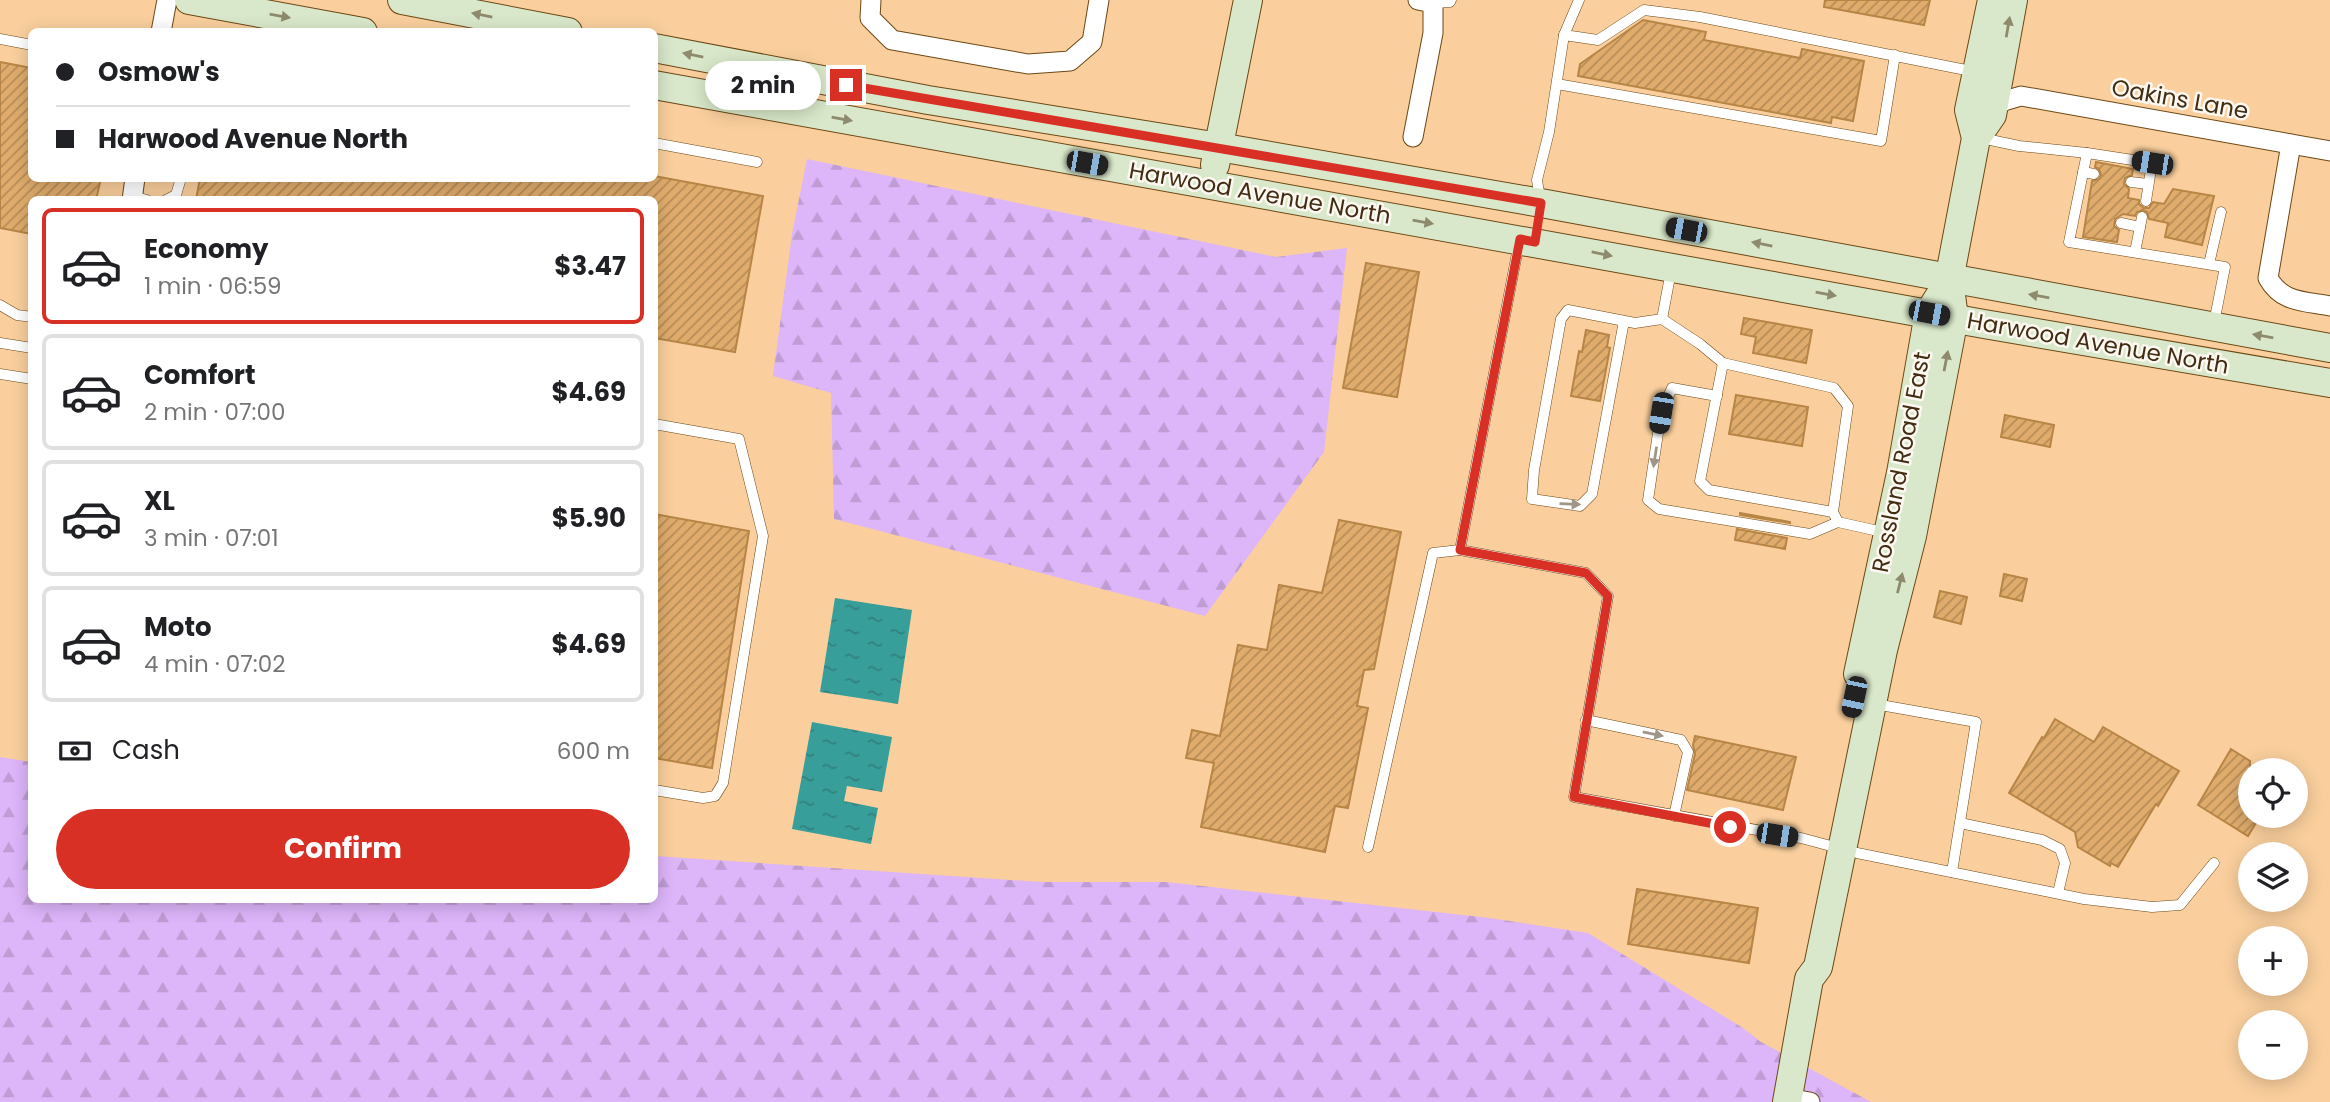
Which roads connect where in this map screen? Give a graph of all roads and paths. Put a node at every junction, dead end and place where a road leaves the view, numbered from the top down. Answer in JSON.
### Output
{"nodes":[{"id":1,"x":167,"y":0,"type":"edge"},
{"id":2,"x":189,"y":0,"type":"edge"},
{"id":3,"x":402,"y":0,"type":"edge"},
{"id":4,"x":871,"y":0,"type":"edge"},
{"id":5,"x":1099,"y":0,"type":"edge"},
{"id":6,"x":1248,"y":0,"type":"edge"},
{"id":7,"x":1580,"y":0,"type":"edge"},
{"id":8,"x":1992,"y":0,"type":"edge"},
{"id":9,"x":2013,"y":0,"type":"edge"},
{"id":10,"x":1434,"y":1,"type":"edge"},
{"id":11,"x":162,"y":28,"type":"edge"},
{"id":12,"x":341,"y":28,"type":"edge"},
{"id":13,"x":547,"y":28,"type":"edge"},
{"id":14,"x":1564,"y":35,"type":"junction"},
{"id":15,"x":0,"y":39,"type":"edge"},
{"id":16,"x":28,"y":44,"type":"edge"},
{"id":17,"x":658,"y":49,"type":"edge"},
{"id":18,"x":1895,"y":55,"type":"junction"},
{"id":19,"x":1988,"y":72,"type":"junction"},
{"id":20,"x":1557,"y":84,"type":"junction"},
{"id":21,"x":658,"y":86,"type":"edge"},
{"id":22,"x":2021,"y":96,"type":"junction"},
{"id":23,"x":1994,"y":107,"type":"junction"},
{"id":24,"x":1413,"y":137,"type":"dead end"},
{"id":25,"x":1976,"y":138,"type":"junction"},
{"id":26,"x":658,"y":144,"type":"edge"},
{"id":27,"x":2291,"y":144,"type":"junction"},
{"id":28,"x":1219,"y":147,"type":"junction"},
{"id":29,"x":2330,"y":151,"type":"edge"},
{"id":30,"x":2087,"y":153,"type":"junction"},
{"id":31,"x":757,"y":162,"type":"dead end"},
{"id":32,"x":2131,"y":181,"type":"dead end"},
{"id":33,"x":2148,"y":184,"type":"junction"},
{"id":34,"x":1211,"y":185,"type":"junction"},
{"id":35,"x":1524,"y":191,"type":"junction"},
{"id":36,"x":2146,"y":201,"type":"dead end"},
{"id":37,"x":2221,"y":212,"type":"dead end"},
{"id":38,"x":2075,"y":214,"type":"junction"},
{"id":39,"x":2086,"y":216,"type":"dead end"},
{"id":40,"x":2121,"y":223,"type":"dead end"},
{"id":41,"x":1527,"y":241,"type":"junction"},
{"id":42,"x":2135,"y":252,"type":"junction"},
{"id":43,"x":2209,"y":264,"type":"junction"},
{"id":44,"x":1671,"y":267,"type":"junction"},
{"id":45,"x":1950,"y":280,"type":"junction"},
{"id":46,"x":0,"y":305,"type":"edge"},
{"id":47,"x":2330,"y":306,"type":"edge"},
{"id":48,"x":1942,"y":315,"type":"junction"},
{"id":49,"x":28,"y":316,"type":"edge"},
{"id":50,"x":1662,"y":319,"type":"junction"},
{"id":51,"x":1624,"y":321,"type":"junction"},
{"id":52,"x":2213,"y":327,"type":"junction"},
{"id":53,"x":0,"y":343,"type":"edge"},
{"id":54,"x":28,"y":347,"type":"edge"},
{"id":55,"x":2330,"y":348,"type":"edge"},
{"id":56,"x":1723,"y":363,"type":"junction"},
{"id":57,"x":0,"y":374,"type":"edge"},
{"id":58,"x":28,"y":378,"type":"edge"},
{"id":59,"x":2330,"y":383,"type":"edge"},
{"id":60,"x":1717,"y":396,"type":"junction"},
{"id":61,"x":658,"y":425,"type":"edge"},
{"id":62,"x":1835,"y":517,"type":"junction"},
{"id":63,"x":1887,"y":533,"type":"junction"},
{"id":64,"x":1460,"y":550,"type":"junction"},
{"id":65,"x":1872,"y":704,"type":"junction"},
{"id":66,"x":1586,"y":720,"type":"junction"},
{"id":67,"x":658,"y":791,"type":"edge"},
{"id":68,"x":1674,"y":816,"type":"junction"},
{"id":69,"x":1960,"y":823,"type":"junction"},
{"id":70,"x":1832,"y":847,"type":"junction"},
{"id":71,"x":1368,"y":848,"type":"dead end"},
{"id":72,"x":2214,"y":863,"type":"dead end"},
{"id":73,"x":1952,"y":872,"type":"junction"},
{"id":74,"x":2058,"y":893,"type":"junction"},
{"id":75,"x":1795,"y":1101,"type":"edge"}],
"edges":[{"from":1,"to":11,"type":"street"},
{"from":2,"to":12,"type":"main road","one_way":true},
{"from":13,"to":3,"type":"main road","one_way":true},
{"from":4,"to":5,"type":"street"},
{"from":6,"to":28,"type":"main road"},
{"from":7,"to":14,"type":"lane"},
{"from":8,"to":19,"type":"main road"},
{"from":19,"to":9,"type":"main road","one_way":true},
{"from":10,"to":24,"type":"street"},
{"from":14,"to":18,"type":"lane"},
{"from":14,"to":20,"type":"lane"},
{"from":15,"to":16,"type":"lane"},
{"from":28,"to":17,"type":"main road","name":"Harwood Avenue North","one_way":true},
{"from":18,"to":19,"type":"lane"},
{"from":18,"to":20,"type":"lane"},
{"from":19,"to":22,"type":"street"},
{"from":19,"to":23,"type":"main road"},
{"from":19,"to":25,"type":"main road"},
{"from":20,"to":35,"type":"lane"},
{"from":21,"to":34,"type":"main road","name":"Harwood Avenue North","one_way":true},
{"from":22,"to":23,"type":"street"},
{"from":22,"to":27,"type":"street","name":"Oakins Lane"},
{"from":23,"to":25,"type":"main road"},
{"from":25,"to":30,"type":"lane"},
{"from":25,"to":45,"type":"main road"},
{"from":26,"to":31,"type":"lane"},
{"from":27,"to":29,"type":"street","name":"Oakins Lane"},
{"from":27,"to":47,"type":"street"},
{"from":28,"to":34,"type":"main road"},
{"from":28,"to":35,"type":"main road","name":"Harwood Avenue North"},
{"from":30,"to":33,"type":"lane"},
{"from":30,"to":38,"type":"lane"},
{"from":32,"to":33,"type":"lane"},
{"from":33,"to":36,"type":"lane"},
{"from":34,"to":41,"type":"main road","name":"Harwood Avenue North","one_way":true},
{"from":35,"to":41,"type":"main road"},
{"from":45,"to":35,"type":"main road","name":"Harwood Avenue North","one_way":true},
{"from":37,"to":43,"type":"lane"},
{"from":38,"to":39,"type":"lane"},
{"from":38,"to":42,"type":"lane"},
{"from":40,"to":42,"type":"lane"},
{"from":41,"to":44,"type":"main road","name":"Harwood Avenue North","one_way":true},
{"from":41,"to":64,"type":"lane"},
{"from":42,"to":43,"type":"lane"},
{"from":43,"to":52,"type":"lane"},
{"from":44,"to":48,"type":"main road","name":"Harwood Avenue North","one_way":true},
{"from":44,"to":50,"type":"lane"},
{"from":45,"to":48,"type":"main road","name":"Rossland Road East"},
{"from":52,"to":45,"type":"main road","name":"Harwood Avenue North","one_way":true},
{"from":46,"to":49,"type":"lane"},
{"from":48,"to":59,"type":"main road","name":"Harwood Avenue North"},
{"from":48,"to":63,"type":"main road","name":"Rossland Road East"},
{"from":65,"to":48,"type":"main road","name":"Rossland Road East","one_way":true},
{"from":50,"to":51,"type":"lane"},
{"from":50,"to":56,"type":"lane"},
{"from":51,"to":51,"type":"lane","one_way":true},
{"from":55,"to":52,"type":"main road","name":"Harwood Avenue North","one_way":true},
{"from":53,"to":54,"type":"lane"},
{"from":56,"to":60,"type":"lane"},
{"from":56,"to":62,"type":"lane"},
{"from":57,"to":58,"type":"lane"},
{"from":60,"to":62,"type":"lane"},
{"from":60,"to":62,"type":"lane","one_way":true},
{"from":61,"to":67,"type":"lane"},
{"from":62,"to":63,"type":"lane"},
{"from":63,"to":70,"type":"main road","name":"Rossland Road East"},
{"from":64,"to":66,"type":"lane"},
{"from":64,"to":71,"type":"lane"},
{"from":65,"to":69,"type":"lane"},
{"from":65,"to":70,"type":"main road","name":"Rossland Road East"},
{"from":66,"to":68,"type":"lane","one_way":true},
{"from":66,"to":68,"type":"lane"},
{"from":68,"to":70,"type":"lane"},
{"from":69,"to":73,"type":"lane"},
{"from":69,"to":74,"type":"lane"},
{"from":70,"to":73,"type":"lane"},
{"from":70,"to":75,"type":"main road","name":"Rossland Road East"},
{"from":72,"to":74,"type":"lane"},
{"from":73,"to":74,"type":"lane"}]}
